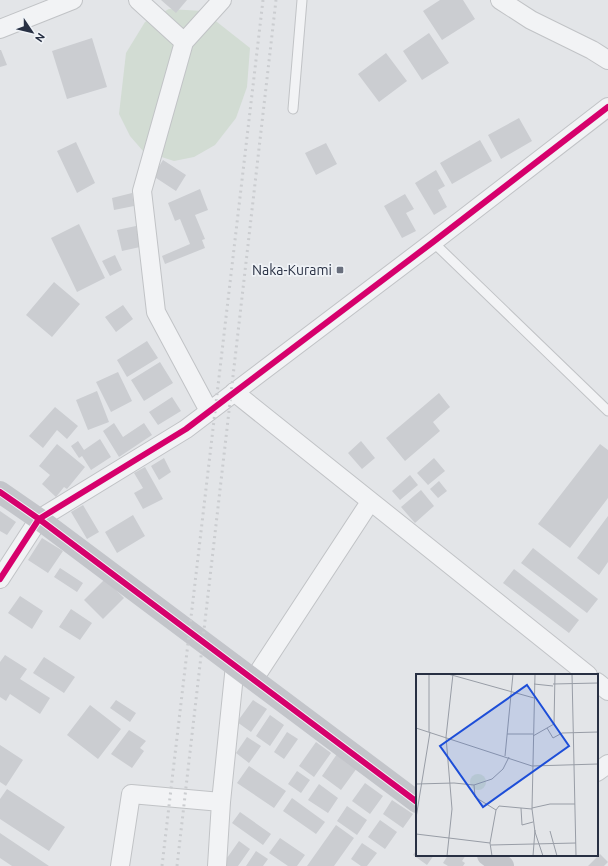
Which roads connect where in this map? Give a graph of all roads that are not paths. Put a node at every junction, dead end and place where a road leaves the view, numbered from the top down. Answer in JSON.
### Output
{"nodes":[{"id":1,"x":73,"y":0,"type":"edge"},
{"id":2,"x":138,"y":0,"type":"edge"},
{"id":3,"x":222,"y":0,"type":"edge"},
{"id":4,"x":302,"y":0,"type":"edge"},
{"id":5,"x":500,"y":0,"type":"edge"},
{"id":6,"x":0,"y":29,"type":"edge"},
{"id":7,"x":184,"y":42,"type":"junction"},
{"id":8,"x":608,"y":60,"type":"edge"},
{"id":9,"x":608,"y":106,"type":"edge"},
{"id":10,"x":293,"y":108,"type":"dead end"},
{"id":11,"x":433,"y":242,"type":"junction"},
{"id":12,"x":234,"y":392,"type":"junction"},
{"id":13,"x":209,"y":411,"type":"junction"},
{"id":14,"x":608,"y":411,"type":"edge"},
{"id":15,"x":0,"y":492,"type":"edge"},
{"id":16,"x":370,"y":502,"type":"junction"},
{"id":17,"x":39,"y":519,"type":"junction"},
{"id":18,"x":0,"y":579,"type":"edge"},
{"id":19,"x":235,"y":665,"type":"junction"},
{"id":20,"x":587,"y":674,"type":"edge"},
{"id":21,"x":254,"y":679,"type":"junction"},
{"id":22,"x":598,"y":683,"type":"edge"},
{"id":23,"x":608,"y":691,"type":"edge"},
{"id":24,"x":608,"y":764,"type":"edge"},
{"id":25,"x":598,"y":771,"type":"edge"},
{"id":26,"x":416,"y":801,"type":"edge"},
{"id":27,"x":221,"y":802,"type":"junction"},
{"id":28,"x":120,"y":866,"type":"edge"},
{"id":29,"x":217,"y":866,"type":"edge"}],
"edges":[{"from":1,"to":6,"type":"street"},
{"from":2,"to":7,"type":"street"},
{"from":3,"to":7,"type":"street"},
{"from":4,"to":10,"type":"lane"},
{"from":5,"to":8,"type":"street"},
{"from":7,"to":13,"type":"street"},
{"from":9,"to":11,"type":"street"},
{"from":11,"to":12,"type":"street"},
{"from":11,"to":14,"type":"lane"},
{"from":12,"to":13,"type":"street"},
{"from":12,"to":16,"type":"street"},
{"from":13,"to":17,"type":"street"},
{"from":15,"to":17,"type":"street"},
{"from":16,"to":20,"type":"street"},
{"from":16,"to":21,"type":"street"},
{"from":17,"to":18,"type":"street"},
{"from":17,"to":19,"type":"street"},
{"from":19,"to":21,"type":"street"},
{"from":19,"to":27,"type":"street"},
{"from":21,"to":26,"type":"street"},
{"from":22,"to":23,"type":"street"},
{"from":24,"to":25,"type":"street"},
{"from":27,"to":28,"type":"street"},
{"from":27,"to":29,"type":"street"}]}
